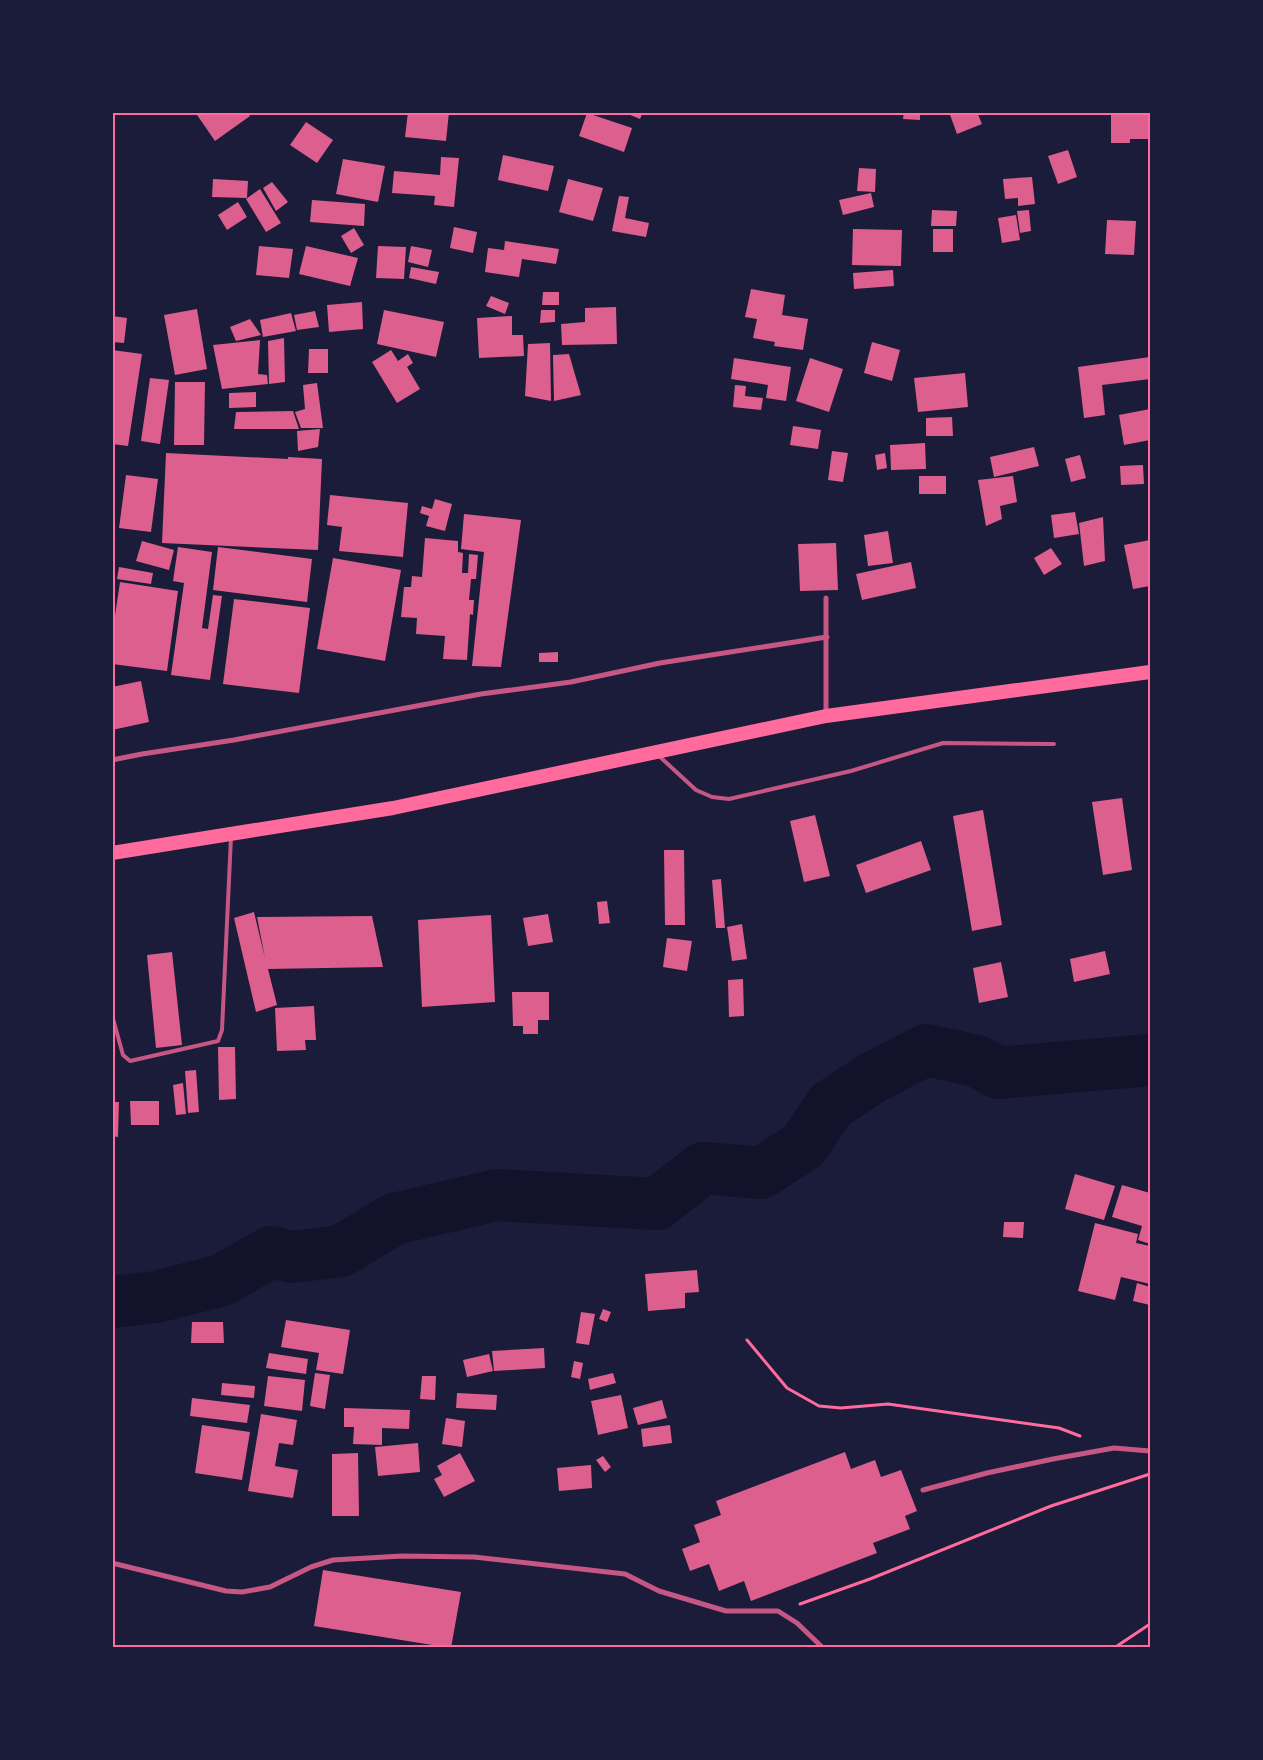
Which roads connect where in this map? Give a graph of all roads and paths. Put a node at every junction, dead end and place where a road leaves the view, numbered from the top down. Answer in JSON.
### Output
{"nodes":[{"id":1,"x":826,"y":598,"type":"dead end"},
{"id":2,"x":827,"y":637,"type":"junction"},
{"id":3,"x":1150,"y":672,"type":"edge"},
{"id":4,"x":826,"y":716,"type":"junction"},
{"id":5,"x":1054,"y":744,"type":"dead end"},
{"id":6,"x":655,"y":752,"type":"junction"},
{"id":7,"x":112,"y":760,"type":"edge"},
{"id":8,"x":231,"y":835,"type":"junction"},
{"id":9,"x":112,"y":853,"type":"edge"},
{"id":10,"x":112,"y":1015,"type":"edge"},
{"id":11,"x":747,"y":1340,"type":"dead end"},
{"id":12,"x":1114,"y":1448,"type":"junction"},
{"id":13,"x":1150,"y":1451,"type":"edge"},
{"id":14,"x":1150,"y":1474,"type":"edge"},
{"id":15,"x":923,"y":1490,"type":"dead end"},
{"id":16,"x":112,"y":1563,"type":"edge"},
{"id":17,"x":778,"y":1611,"type":"junction"},
{"id":18,"x":1150,"y":1624,"type":"edge"},
{"id":19,"x":824,"y":1648,"type":"edge"},
{"id":20,"x":1114,"y":1648,"type":"edge"}],
"edges":[{"from":1,"to":2,"type":"street"},
{"from":2,"to":4,"type":"street"},
{"from":2,"to":7,"type":"street"},
{"from":3,"to":4,"type":"highway"},
{"from":4,"to":6,"type":"highway"},
{"from":5,"to":6,"type":"lane"},
{"from":6,"to":8,"type":"highway"},
{"from":8,"to":9,"type":"highway"},
{"from":8,"to":10,"type":"lane"},
{"from":11,"to":12,"type":"path"},
{"from":12,"to":13,"type":"street"},
{"from":12,"to":15,"type":"street"},
{"from":14,"to":17,"type":"path"},
{"from":16,"to":17,"type":"street"},
{"from":17,"to":19,"type":"street"},
{"from":18,"to":20,"type":"path"}]}
